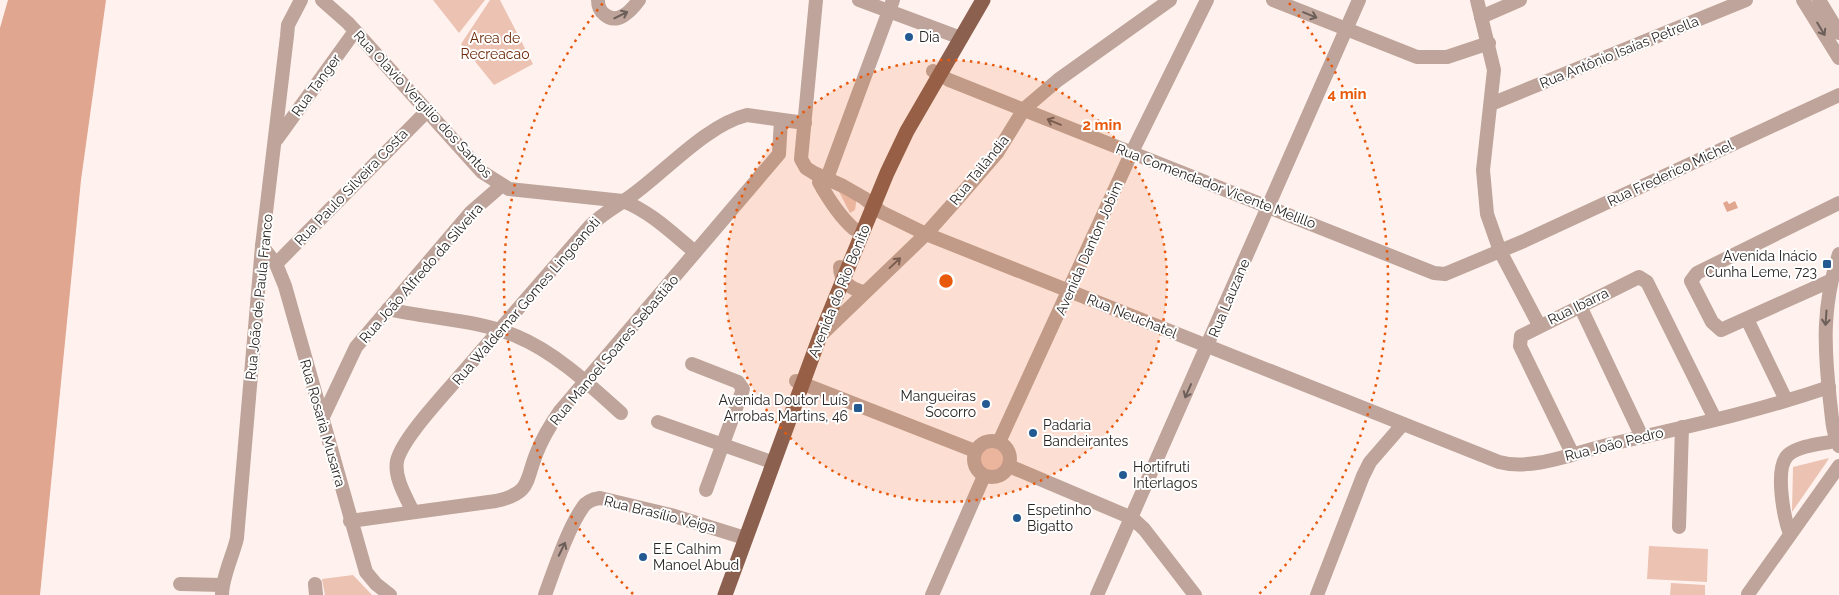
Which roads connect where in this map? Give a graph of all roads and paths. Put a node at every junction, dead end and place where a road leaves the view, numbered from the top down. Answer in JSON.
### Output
{"nodes":[{"id":1,"x":301,"y":0,"type":"edge"},
{"id":2,"x":322,"y":0,"type":"edge"},
{"id":3,"x":598,"y":0,"type":"edge"},
{"id":4,"x":639,"y":0,"type":"edge"},
{"id":5,"x":816,"y":0,"type":"edge"},
{"id":6,"x":859,"y":0,"type":"edge"},
{"id":7,"x":972,"y":0,"type":"edge"},
{"id":8,"x":983,"y":0,"type":"edge"},
{"id":9,"x":1170,"y":0,"type":"edge"},
{"id":10,"x":1207,"y":0,"type":"edge"},
{"id":11,"x":1273,"y":0,"type":"edge"},
{"id":12,"x":1359,"y":0,"type":"edge"},
{"id":13,"x":1477,"y":0,"type":"edge"},
{"id":14,"x":1520,"y":0,"type":"edge"},
{"id":15,"x":1746,"y":0,"type":"edge"},
{"id":16,"x":1803,"y":0,"type":"edge"},
{"id":17,"x":1819,"y":0,"type":"edge"},
{"id":18,"x":891,"y":5,"type":"edge"},
{"id":19,"x":1481,"y":17,"type":"junction"},
{"id":20,"x":1346,"y":29,"type":"junction"},
{"id":21,"x":355,"y":31,"type":"junction"},
{"id":22,"x":1839,"y":33,"type":"edge"},
{"id":23,"x":957,"y":36,"type":"junction"},
{"id":24,"x":1489,"y":43,"type":"junction"},
{"id":25,"x":1839,"y":58,"type":"edge"},
{"id":26,"x":936,"y":73,"type":"junction"},
{"id":27,"x":1839,"y":95,"type":"edge"},
{"id":28,"x":1491,"y":104,"type":"junction"},
{"id":29,"x":1024,"y":109,"type":"junction"},
{"id":30,"x":427,"y":111,"type":"junction"},
{"id":31,"x":781,"y":120,"type":"junction"},
{"id":32,"x":805,"y":123,"type":"junction"},
{"id":33,"x":276,"y":139,"type":"junction"},
{"id":34,"x":779,"y":154,"type":"junction"},
{"id":35,"x":1131,"y":154,"type":"junction"},
{"id":36,"x":801,"y":158,"type":"junction"},
{"id":37,"x":825,"y":184,"type":"junction"},
{"id":38,"x":501,"y":186,"type":"junction"},
{"id":39,"x":623,"y":201,"type":"junction"},
{"id":40,"x":870,"y":203,"type":"junction"},
{"id":41,"x":1839,"y":203,"type":"edge"},
{"id":42,"x":1268,"y":206,"type":"junction"},
{"id":43,"x":854,"y":229,"type":"junction"},
{"id":44,"x":926,"y":234,"type":"junction"},
{"id":45,"x":262,"y":246,"type":"junction"},
{"id":46,"x":1500,"y":251,"type":"junction"},
{"id":47,"x":695,"y":252,"type":"junction"},
{"id":48,"x":1839,"y":254,"type":"edge"},
{"id":49,"x":276,"y":264,"type":"junction"},
{"id":50,"x":841,"y":273,"type":"junction"},
{"id":51,"x":1830,"y":281,"type":"junction"},
{"id":52,"x":1069,"y":291,"type":"junction"},
{"id":53,"x":864,"y":292,"type":"junction"},
{"id":54,"x":1580,"y":306,"type":"junction"},
{"id":55,"x":388,"y":309,"type":"junction"},
{"id":56,"x":1747,"y":319,"type":"junction"},
{"id":57,"x":1539,"y":325,"type":"junction"},
{"id":58,"x":499,"y":330,"type":"junction"},
{"id":59,"x":820,"y":336,"type":"junction"},
{"id":60,"x":1208,"y":346,"type":"junction"},
{"id":61,"x":692,"y":364,"type":"dead end"},
{"id":62,"x":585,"y":382,"type":"junction"},
{"id":63,"x":799,"y":382,"type":"junction"},
{"id":64,"x":1829,"y":387,"type":"junction"},
{"id":65,"x":1786,"y":400,"type":"junction"},
{"id":66,"x":621,"y":414,"type":"dead end"},
{"id":67,"x":322,"y":419,"type":"junction"},
{"id":68,"x":1715,"y":419,"type":"junction"},
{"id":69,"x":658,"y":422,"type":"dead end"},
{"id":70,"x":1402,"y":424,"type":"junction"},
{"id":71,"x":1682,"y":427,"type":"junction"},
{"id":72,"x":1642,"y":437,"type":"junction"},
{"id":73,"x":999,"y":442,"type":"junction"},
{"id":74,"x":1838,"y":443,"type":"edge"},
{"id":75,"x":724,"y":445,"type":"junction"},
{"id":76,"x":975,"y":451,"type":"junction"},
{"id":77,"x":1572,"y":453,"type":"junction"},
{"id":78,"x":766,"y":460,"type":"junction"},
{"id":79,"x":1009,"y":466,"type":"junction"},
{"id":80,"x":1839,"y":466,"type":"edge"},
{"id":81,"x":984,"y":476,"type":"junction"},
{"id":82,"x":706,"y":490,"type":"dead end"},
{"id":83,"x":413,"y":512,"type":"junction"},
{"id":84,"x":1132,"y":518,"type":"junction"},
{"id":85,"x":350,"y":522,"type":"junction"},
{"id":86,"x":1679,"y":527,"type":"dead end"},
{"id":87,"x":1790,"y":534,"type":"junction"},
{"id":88,"x":742,"y":537,"type":"junction"},
{"id":89,"x":180,"y":584,"type":"dead end"},
{"id":90,"x":222,"y":590,"type":"edge"},
{"id":91,"x":1748,"y":594,"type":"edge"},
{"id":92,"x":390,"y":595,"type":"edge"},
{"id":93,"x":545,"y":595,"type":"edge"},
{"id":94,"x":717,"y":595,"type":"edge"},
{"id":95,"x":725,"y":595,"type":"edge"},
{"id":96,"x":932,"y":595,"type":"edge"},
{"id":97,"x":1097,"y":595,"type":"edge"},
{"id":98,"x":1196,"y":595,"type":"edge"},
{"id":99,"x":1317,"y":595,"type":"edge"}],
"edges":[{"from":1,"to":33,"type":"street","name":"Rua João de Paula Franco"},
{"from":2,"to":21,"type":"street","name":"Rua Olavio Vergílio dos Santos"},
{"from":3,"to":4,"type":"street","one_way":true},
{"from":5,"to":32,"type":"street"},
{"from":6,"to":18,"type":"street"},
{"from":7,"to":23,"type":"main road","name":"Avenida do Rio Bonito"},
{"from":8,"to":23,"type":"main road","name":"Avenida do Rio Bonito"},
{"from":9,"to":29,"type":"street","name":"Rua Tailândia"},
{"from":10,"to":35,"type":"street","name":"Avenida Danton Jobim"},
{"from":11,"to":20,"type":"street","one_way":true},
{"from":12,"to":20,"type":"street","name":"Rua Lauzane"},
{"from":13,"to":19,"type":"street"},
{"from":14,"to":19,"type":"street"},
{"from":15,"to":28,"type":"street","name":"Rua Antônio Isaías Petrella"},
{"from":16,"to":25,"type":"street","one_way":true},
{"from":17,"to":22,"type":"street"},
{"from":18,"to":23,"type":"street"},
{"from":18,"to":37,"type":"street"},
{"from":19,"to":24,"type":"street"},
{"from":20,"to":24,"type":"street"},
{"from":20,"to":42,"type":"street","name":"Rua Lauzane"},
{"from":21,"to":30,"type":"street","name":"Rua Olavio Vergílio dos Santos"},
{"from":21,"to":33,"type":"street","name":"Rua Tanger"},
{"from":23,"to":26,"type":"main road","name":"Avenida do Rio Bonito"},
{"from":24,"to":28,"type":"street"},
{"from":26,"to":29,"type":"street","name":"Rua Comendador Vicente Melillo"},
{"from":26,"to":40,"type":"main road","name":"Avenida do Rio Bonito"},
{"from":27,"to":46,"type":"street","name":"Rua Frederico Michel"},
{"from":28,"to":46,"type":"street"},
{"from":35,"to":29,"type":"street","name":"Rua Comendador Vicente Melillo","one_way":true},
{"from":29,"to":44,"type":"street","name":"Rua Tailândia"},
{"from":30,"to":38,"type":"street","name":"Rua Olavio Vergílio dos Santos"},
{"from":30,"to":49,"type":"street","name":"Rua Paulo Silveira Costa"},
{"from":31,"to":32,"type":"street","name":"Rua Waldemar Gomes Lingoanoti"},
{"from":31,"to":34,"type":"street"},
{"from":31,"to":39,"type":"street","name":"Rua Waldemar Gomes Lingoanoti"},
{"from":32,"to":36,"type":"street"},
{"from":33,"to":45,"type":"street","name":"Rua João de Paula Franco"},
{"from":34,"to":36,"type":"street"},
{"from":34,"to":47,"type":"street","name":"Rua Manoel Soares Sebastião"},
{"from":35,"to":42,"type":"street","name":"Rua Comendador Vicente Melillo"},
{"from":35,"to":52,"type":"street","name":"Avenida Danton Jobim"},
{"from":36,"to":37,"type":"street"},
{"from":37,"to":40,"type":"street","name":"Rua Neuchatel"},
{"from":37,"to":43,"type":"street"},
{"from":38,"to":39,"type":"street","name":"Rua Olavio Vergílio dos Santos"},
{"from":38,"to":55,"type":"street","name":"Rua João Alfredo da Silveira"},
{"from":39,"to":47,"type":"street","name":"Rua Olavio Vergílio dos Santos"},
{"from":39,"to":58,"type":"street","name":"Rua Waldemar Gomes Lingoanoti"},
{"from":40,"to":43,"type":"main road","name":"Avenida do Rio Bonito"},
{"from":40,"to":44,"type":"street","name":"Rua Neuchatel"},
{"from":40,"to":50,"type":"main road","name":"Avenida do Rio Bonito"},
{"from":41,"to":56,"type":"street"},
{"from":42,"to":46,"type":"street","name":"Rua Comendador Vicente Melillo"},
{"from":42,"to":60,"type":"street","name":"Rua Lauzane"},
{"from":43,"to":50,"type":"main road","name":"Avenida do Rio Bonito"},
{"from":44,"to":52,"type":"street","name":"Rua Neuchatel"},
{"from":53,"to":44,"type":"street","name":"Rua Tailândia","one_way":true},
{"from":45,"to":49,"type":"street","name":"Rua Rosaria Musarra"},
{"from":45,"to":90,"type":"street","name":"Rua João de Paula Franco"},
{"from":46,"to":57,"type":"street"},
{"from":47,"to":62,"type":"street","name":"Rua Manoel Soares Sebastião"},
{"from":48,"to":51,"type":"street"},
{"from":49,"to":67,"type":"street","name":"Rua Rosaria Musarra"},
{"from":50,"to":53,"type":"street"},
{"from":50,"to":59,"type":"main road","name":"Avenida do Rio Bonito"},
{"from":50,"to":63,"type":"main road","name":"Avenida do Rio Bonito"},
{"from":51,"to":56,"type":"street"},
{"from":51,"to":64,"type":"street","one_way":true},
{"from":52,"to":60,"type":"street","name":"Rua Neuchatel"},
{"from":52,"to":73,"type":"street","name":"Avenida Danton Jobim"},
{"from":53,"to":59,"type":"street","name":"Rua Tailândia"},
{"from":54,"to":57,"type":"street","name":"Rua Ibarra"},
{"from":54,"to":68,"type":"street","name":"Rua Ibarra"},
{"from":54,"to":72,"type":"street"},
{"from":55,"to":58,"type":"street"},
{"from":55,"to":67,"type":"street","name":"Rua João Alfredo da Silveira"},
{"from":56,"to":65,"type":"street"},
{"from":57,"to":77,"type":"street","name":"Rua Ibarra"},
{"from":58,"to":62,"type":"street"},
{"from":58,"to":83,"type":"street","name":"Rua Waldemar Gomes Lingoanoti"},
{"from":59,"to":63,"type":"main road","name":"Avenida do Rio Bonito"},
{"from":60,"to":70,"type":"street","name":"Rua Neuchatel"},
{"from":60,"to":84,"type":"street","name":"Rua Lauzane","one_way":true},
{"from":61,"to":75,"type":"street"},
{"from":62,"to":66,"type":"street"},
{"from":62,"to":83,"type":"street","name":"Rua Manoel Soares Sebastião"},
{"from":63,"to":76,"type":"street"},
{"from":63,"to":78,"type":"main road","name":"Avenida do Rio Bonito"},
{"from":63,"to":88,"type":"main road","name":"Avenida do Rio Bonito"},
{"from":64,"to":65,"type":"street","name":"Rua João Pedro"},
{"from":64,"to":74,"type":"street"},
{"from":65,"to":68,"type":"street","name":"Rua João Pedro"},
{"from":67,"to":85,"type":"street","name":"Rua Rosaria Musarra"},
{"from":68,"to":71,"type":"street","name":"Rua João Pedro"},
{"from":69,"to":75,"type":"street"},
{"from":70,"to":77,"type":"street","name":"Rua João Pedro"},
{"from":70,"to":99,"type":"street"},
{"from":71,"to":72,"type":"street","name":"Rua João Pedro"},
{"from":71,"to":86,"type":"street"},
{"from":72,"to":77,"type":"street","name":"Rua João Pedro"},
{"from":73,"to":76,"type":"street"},
{"from":73,"to":79,"type":"street"},
{"from":74,"to":87,"type":"street"},
{"from":75,"to":78,"type":"street"},
{"from":75,"to":82,"type":"street"},
{"from":76,"to":81,"type":"street"},
{"from":78,"to":88,"type":"main road","name":"Avenida do Rio Bonito"},
{"from":79,"to":81,"type":"street"},
{"from":79,"to":84,"type":"street"},
{"from":80,"to":87,"type":"street"},
{"from":81,"to":96,"type":"street"},
{"from":83,"to":85,"type":"street","name":"Rua Manoel Soares Sebastião"},
{"from":84,"to":97,"type":"street","name":"Rua Lauzane"},
{"from":84,"to":98,"type":"street"},
{"from":85,"to":92,"type":"street","name":"Rua Rosaria Musarra"},
{"from":87,"to":91,"type":"street"},
{"from":93,"to":88,"type":"street","name":"Rua Brasílio Veiga","one_way":true},
{"from":88,"to":94,"type":"main road","name":"Avenida do Rio Bonito"},
{"from":88,"to":95,"type":"main road","name":"Avenida do Rio Bonito"},
{"from":89,"to":90,"type":"street"}]}
